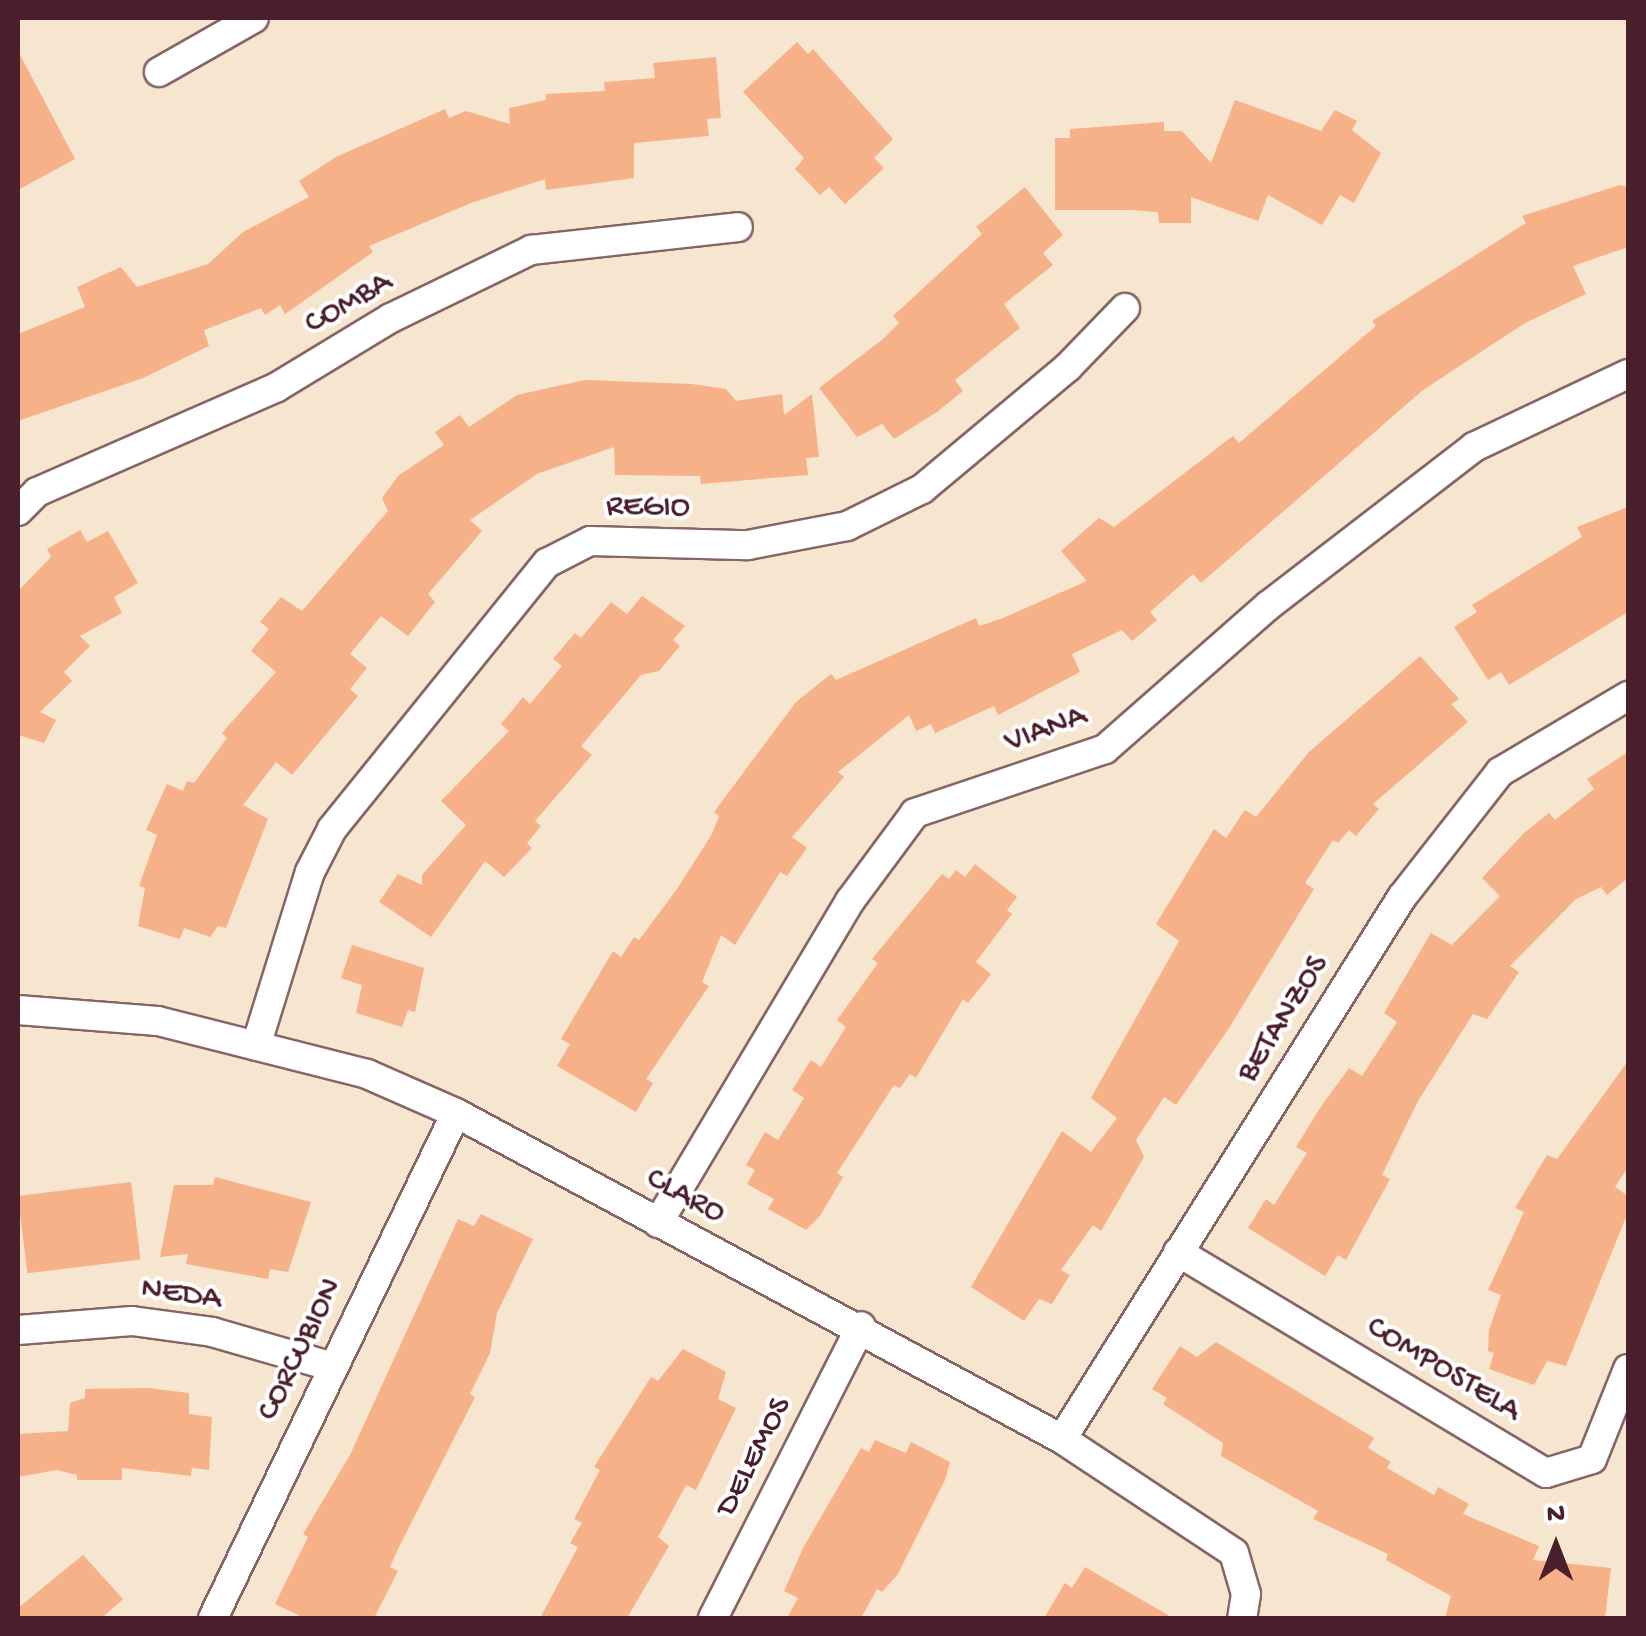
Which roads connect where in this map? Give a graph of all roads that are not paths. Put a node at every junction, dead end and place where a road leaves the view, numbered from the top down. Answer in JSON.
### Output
{"nodes":[{"id":1,"x":254,"y":18,"type":"edge"},
{"id":2,"x":159,"y":72,"type":"dead end"},
{"id":3,"x":738,"y":227,"type":"dead end"},
{"id":4,"x":1125,"y":308,"type":"dead end"},
{"id":5,"x":1628,"y":374,"type":"edge"},
{"id":6,"x":18,"y":511,"type":"edge"},
{"id":7,"x":1628,"y":696,"type":"edge"},
{"id":8,"x":18,"y":1010,"type":"edge"},
{"id":9,"x":256,"y":1046,"type":"junction"},
{"id":10,"x":456,"y":1113,"type":"junction"},
{"id":11,"x":658,"y":1223,"type":"junction"},
{"id":12,"x":1178,"y":1252,"type":"junction"},
{"id":13,"x":860,"y":1326,"type":"junction"},
{"id":14,"x":18,"y":1330,"type":"edge"},
{"id":15,"x":330,"y":1366,"type":"junction"},
{"id":16,"x":1628,"y":1369,"type":"edge"},
{"id":17,"x":1062,"y":1439,"type":"junction"},
{"id":18,"x":1244,"y":1606,"type":"edge"},
{"id":19,"x":213,"y":1618,"type":"edge"},
{"id":20,"x":713,"y":1618,"type":"edge"}],
"edges":[{"from":1,"to":2,"type":"street"},
{"from":3,"to":6,"type":"street","name":"COMBA"},
{"from":4,"to":9,"type":"street","name":"REGIO"},
{"from":5,"to":11,"type":"street","name":"VIANA"},
{"from":7,"to":12,"type":"street","name":"BETANZOS"},
{"from":8,"to":9,"type":"street","name":"CLARO"},
{"from":9,"to":10,"type":"street","name":"CLARO"},
{"from":10,"to":11,"type":"street","name":"CLARO"},
{"from":10,"to":15,"type":"street","name":"CORCUBION"},
{"from":11,"to":13,"type":"street","name":"CLARO"},
{"from":12,"to":16,"type":"street","name":"COMPOSTELA"},
{"from":12,"to":17,"type":"street","name":"BETANZOS"},
{"from":13,"to":17,"type":"street","name":"CLARO"},
{"from":13,"to":20,"type":"street","name":"DELEMOS"},
{"from":14,"to":15,"type":"street","name":"NEDA"},
{"from":15,"to":19,"type":"street","name":"CORCUBION"},
{"from":17,"to":18,"type":"street","name":"CLARO"}]}
